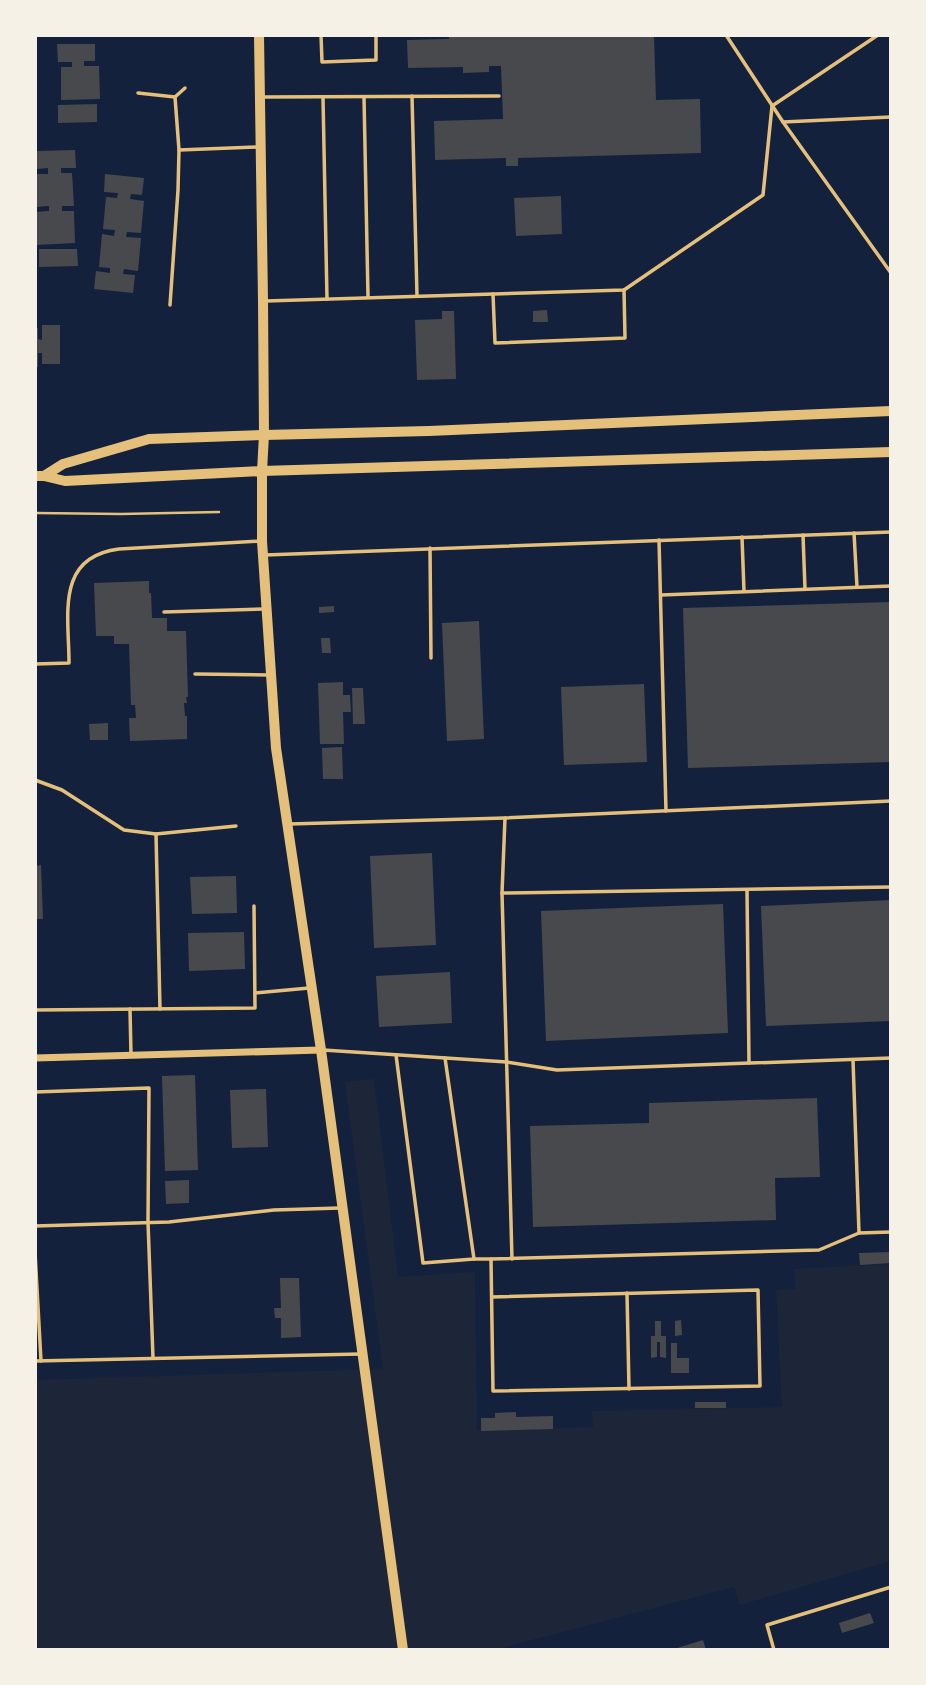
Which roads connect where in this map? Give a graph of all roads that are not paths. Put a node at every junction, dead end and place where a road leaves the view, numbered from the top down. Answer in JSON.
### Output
{"nodes":[{"id":1,"x":259,"y":35,"type":"edge"},
{"id":2,"x":321,"y":35,"type":"edge"},
{"id":3,"x":376,"y":35,"type":"edge"},
{"id":4,"x":726,"y":35,"type":"edge"},
{"id":5,"x":878,"y":35,"type":"edge"},
{"id":6,"x":185,"y":88,"type":"dead end"},
{"id":7,"x":138,"y":93,"type":"dead end"},
{"id":8,"x":412,"y":96,"type":"junction"},
{"id":9,"x":499,"y":96,"type":"dead end"},
{"id":10,"x":175,"y":97,"type":"junction"},
{"id":11,"x":260,"y":97,"type":"junction"},
{"id":12,"x":323,"y":97,"type":"junction"},
{"id":13,"x":364,"y":97,"type":"junction"},
{"id":14,"x":772,"y":106,"type":"junction"},
{"id":15,"x":891,"y":117,"type":"edge"},
{"id":16,"x":783,"y":122,"type":"junction"},
{"id":17,"x":260,"y":147,"type":"junction"},
{"id":18,"x":179,"y":150,"type":"junction"},
{"id":19,"x":891,"y":273,"type":"edge"},
{"id":20,"x":624,"y":290,"type":"junction"},
{"id":21,"x":493,"y":294,"type":"junction"},
{"id":22,"x":417,"y":296,"type":"junction"},
{"id":23,"x":368,"y":298,"type":"junction"},
{"id":24,"x":327,"y":299,"type":"junction"},
{"id":25,"x":263,"y":301,"type":"junction"},
{"id":26,"x":170,"y":304,"type":"dead end"},
{"id":27,"x":891,"y":411,"type":"edge"},
{"id":28,"x":264,"y":435,"type":"junction"},
{"id":29,"x":891,"y":452,"type":"edge"},
{"id":30,"x":262,"y":471,"type":"junction"},
{"id":31,"x":39,"y":476,"type":"edge"},
{"id":32,"x":891,"y":532,"type":"edge"},
{"id":33,"x":855,"y":533,"type":"junction"},
{"id":34,"x":803,"y":535,"type":"junction"},
{"id":35,"x":742,"y":537,"type":"junction"},
{"id":36,"x":659,"y":540,"type":"junction"},
{"id":37,"x":262,"y":541,"type":"junction"},
{"id":38,"x":430,"y":548,"type":"junction"},
{"id":39,"x":262,"y":555,"type":"junction"},
{"id":40,"x":891,"y":586,"type":"edge"},
{"id":41,"x":857,"y":587,"type":"junction"},
{"id":42,"x":805,"y":589,"type":"junction"},
{"id":43,"x":744,"y":592,"type":"junction"},
{"id":44,"x":661,"y":595,"type":"junction"},
{"id":45,"x":266,"y":609,"type":"junction"},
{"id":46,"x":164,"y":612,"type":"dead end"},
{"id":47,"x":432,"y":658,"type":"dead end"},
{"id":48,"x":35,"y":664,"type":"edge"},
{"id":49,"x":195,"y":674,"type":"dead end"},
{"id":50,"x":270,"y":675,"type":"junction"},
{"id":51,"x":35,"y":780,"type":"edge"},
{"id":52,"x":891,"y":801,"type":"edge"},
{"id":53,"x":666,"y":811,"type":"junction"},
{"id":54,"x":505,"y":818,"type":"junction"},
{"id":55,"x":289,"y":824,"type":"junction"},
{"id":56,"x":236,"y":827,"type":"dead end"},
{"id":57,"x":156,"y":834,"type":"junction"},
{"id":58,"x":891,"y":887,"type":"edge"},
{"id":59,"x":747,"y":890,"type":"junction"},
{"id":60,"x":502,"y":893,"type":"junction"},
{"id":61,"x":254,"y":906,"type":"dead end"},
{"id":62,"x":312,"y":988,"type":"junction"},
{"id":63,"x":255,"y":993,"type":"junction"},
{"id":64,"x":130,"y":1009,"type":"junction"},
{"id":65,"x":160,"y":1009,"type":"junction"},
{"id":66,"x":35,"y":1010,"type":"edge"},
{"id":67,"x":321,"y":1050,"type":"junction"},
{"id":68,"x":131,"y":1055,"type":"junction"},
{"id":69,"x":396,"y":1055,"type":"junction"},
{"id":70,"x":35,"y":1058,"type":"edge"},
{"id":71,"x":444,"y":1058,"type":"junction"},
{"id":72,"x":891,"y":1058,"type":"edge"},
{"id":73,"x":853,"y":1060,"type":"junction"},
{"id":74,"x":508,"y":1062,"type":"junction"},
{"id":75,"x":749,"y":1063,"type":"junction"},
{"id":76,"x":35,"y":1092,"type":"edge"},
{"id":77,"x":342,"y":1208,"type":"junction"},
{"id":78,"x":148,"y":1222,"type":"junction"},
{"id":79,"x":35,"y":1226,"type":"edge"},
{"id":80,"x":891,"y":1232,"type":"edge"},
{"id":81,"x":859,"y":1233,"type":"junction"},
{"id":82,"x":35,"y":1252,"type":"edge"},
{"id":83,"x":474,"y":1259,"type":"junction"},
{"id":84,"x":491,"y":1259,"type":"junction"},
{"id":85,"x":512,"y":1259,"type":"junction"},
{"id":86,"x":627,"y":1293,"type":"junction"},
{"id":87,"x":492,"y":1297,"type":"junction"},
{"id":88,"x":363,"y":1354,"type":"junction"},
{"id":89,"x":153,"y":1358,"type":"junction"},
{"id":90,"x":35,"y":1361,"type":"edge"},
{"id":91,"x":41,"y":1361,"type":"junction"},
{"id":92,"x":629,"y":1388,"type":"junction"},
{"id":93,"x":891,"y":1587,"type":"edge"},
{"id":94,"x":403,"y":1650,"type":"edge"},
{"id":95,"x":774,"y":1650,"type":"edge"}],
"edges":[{"from":1,"to":11,"type":"main road"},
{"from":2,"to":3,"type":"lane"},
{"from":4,"to":14,"type":"lane"},
{"from":5,"to":14,"type":"lane"},
{"from":6,"to":10,"type":"lane"},
{"from":7,"to":10,"type":"lane"},
{"from":8,"to":9,"type":"lane"},
{"from":8,"to":13,"type":"lane"},
{"from":8,"to":22,"type":"lane"},
{"from":10,"to":18,"type":"lane"},
{"from":11,"to":12,"type":"lane"},
{"from":11,"to":17,"type":"main road"},
{"from":12,"to":13,"type":"lane"},
{"from":12,"to":24,"type":"lane"},
{"from":13,"to":23,"type":"lane"},
{"from":14,"to":16,"type":"lane"},
{"from":14,"to":20,"type":"lane"},
{"from":15,"to":16,"type":"lane"},
{"from":16,"to":19,"type":"lane"},
{"from":17,"to":18,"type":"lane"},
{"from":17,"to":25,"type":"main road"},
{"from":18,"to":26,"type":"lane"},
{"from":20,"to":21,"type":"lane"},
{"from":20,"to":21,"type":"lane"},
{"from":21,"to":22,"type":"lane"},
{"from":22,"to":23,"type":"lane"},
{"from":23,"to":24,"type":"lane"},
{"from":24,"to":25,"type":"lane"},
{"from":25,"to":28,"type":"main road"},
{"from":27,"to":28,"type":"main road"},
{"from":28,"to":30,"type":"main road"},
{"from":28,"to":31,"type":"street"},
{"from":29,"to":30,"type":"main road"},
{"from":30,"to":31,"type":"street"},
{"from":30,"to":37,"type":"street"},
{"from":32,"to":33,"type":"lane"},
{"from":33,"to":34,"type":"lane"},
{"from":33,"to":41,"type":"lane"},
{"from":34,"to":35,"type":"lane"},
{"from":34,"to":42,"type":"lane"},
{"from":35,"to":36,"type":"lane"},
{"from":35,"to":43,"type":"lane"},
{"from":36,"to":38,"type":"lane"},
{"from":36,"to":44,"type":"lane"},
{"from":37,"to":39,"type":"street"},
{"from":37,"to":48,"type":"lane"},
{"from":38,"to":39,"type":"lane"},
{"from":38,"to":47,"type":"lane"},
{"from":39,"to":45,"type":"street"},
{"from":40,"to":41,"type":"lane"},
{"from":41,"to":42,"type":"lane"},
{"from":42,"to":43,"type":"lane"},
{"from":43,"to":44,"type":"lane"},
{"from":44,"to":53,"type":"lane"},
{"from":45,"to":46,"type":"lane"},
{"from":45,"to":50,"type":"street"},
{"from":49,"to":50,"type":"lane"},
{"from":50,"to":55,"type":"street"},
{"from":51,"to":57,"type":"lane"},
{"from":52,"to":53,"type":"lane"},
{"from":53,"to":54,"type":"lane"},
{"from":54,"to":55,"type":"lane"},
{"from":54,"to":60,"type":"lane"},
{"from":55,"to":62,"type":"street"},
{"from":56,"to":57,"type":"lane"},
{"from":57,"to":65,"type":"lane"},
{"from":58,"to":59,"type":"lane"},
{"from":59,"to":60,"type":"lane"},
{"from":59,"to":75,"type":"lane"},
{"from":60,"to":74,"type":"lane"},
{"from":61,"to":63,"type":"lane"},
{"from":62,"to":63,"type":"lane"},
{"from":62,"to":67,"type":"street"},
{"from":63,"to":65,"type":"lane"},
{"from":64,"to":65,"type":"lane"},
{"from":64,"to":66,"type":"lane"},
{"from":64,"to":68,"type":"lane"},
{"from":67,"to":68,"type":"street"},
{"from":67,"to":69,"type":"lane"},
{"from":67,"to":77,"type":"street"},
{"from":68,"to":70,"type":"street"},
{"from":69,"to":71,"type":"lane"},
{"from":69,"to":83,"type":"lane"},
{"from":71,"to":74,"type":"lane"},
{"from":71,"to":83,"type":"lane"},
{"from":72,"to":73,"type":"lane"},
{"from":73,"to":75,"type":"lane"},
{"from":73,"to":81,"type":"lane"},
{"from":74,"to":75,"type":"lane"},
{"from":74,"to":85,"type":"lane"},
{"from":76,"to":78,"type":"lane"},
{"from":77,"to":78,"type":"lane"},
{"from":77,"to":88,"type":"street"},
{"from":78,"to":79,"type":"lane"},
{"from":78,"to":89,"type":"lane"},
{"from":80,"to":81,"type":"lane"},
{"from":81,"to":85,"type":"lane"},
{"from":82,"to":91,"type":"lane"},
{"from":83,"to":84,"type":"lane"},
{"from":84,"to":85,"type":"lane"},
{"from":84,"to":87,"type":"lane"},
{"from":86,"to":87,"type":"lane"},
{"from":86,"to":92,"type":"lane"},
{"from":86,"to":92,"type":"lane"},
{"from":87,"to":92,"type":"lane"},
{"from":88,"to":89,"type":"lane"},
{"from":88,"to":94,"type":"street"},
{"from":89,"to":91,"type":"lane"},
{"from":90,"to":91,"type":"lane"},
{"from":93,"to":95,"type":"lane"}]}
